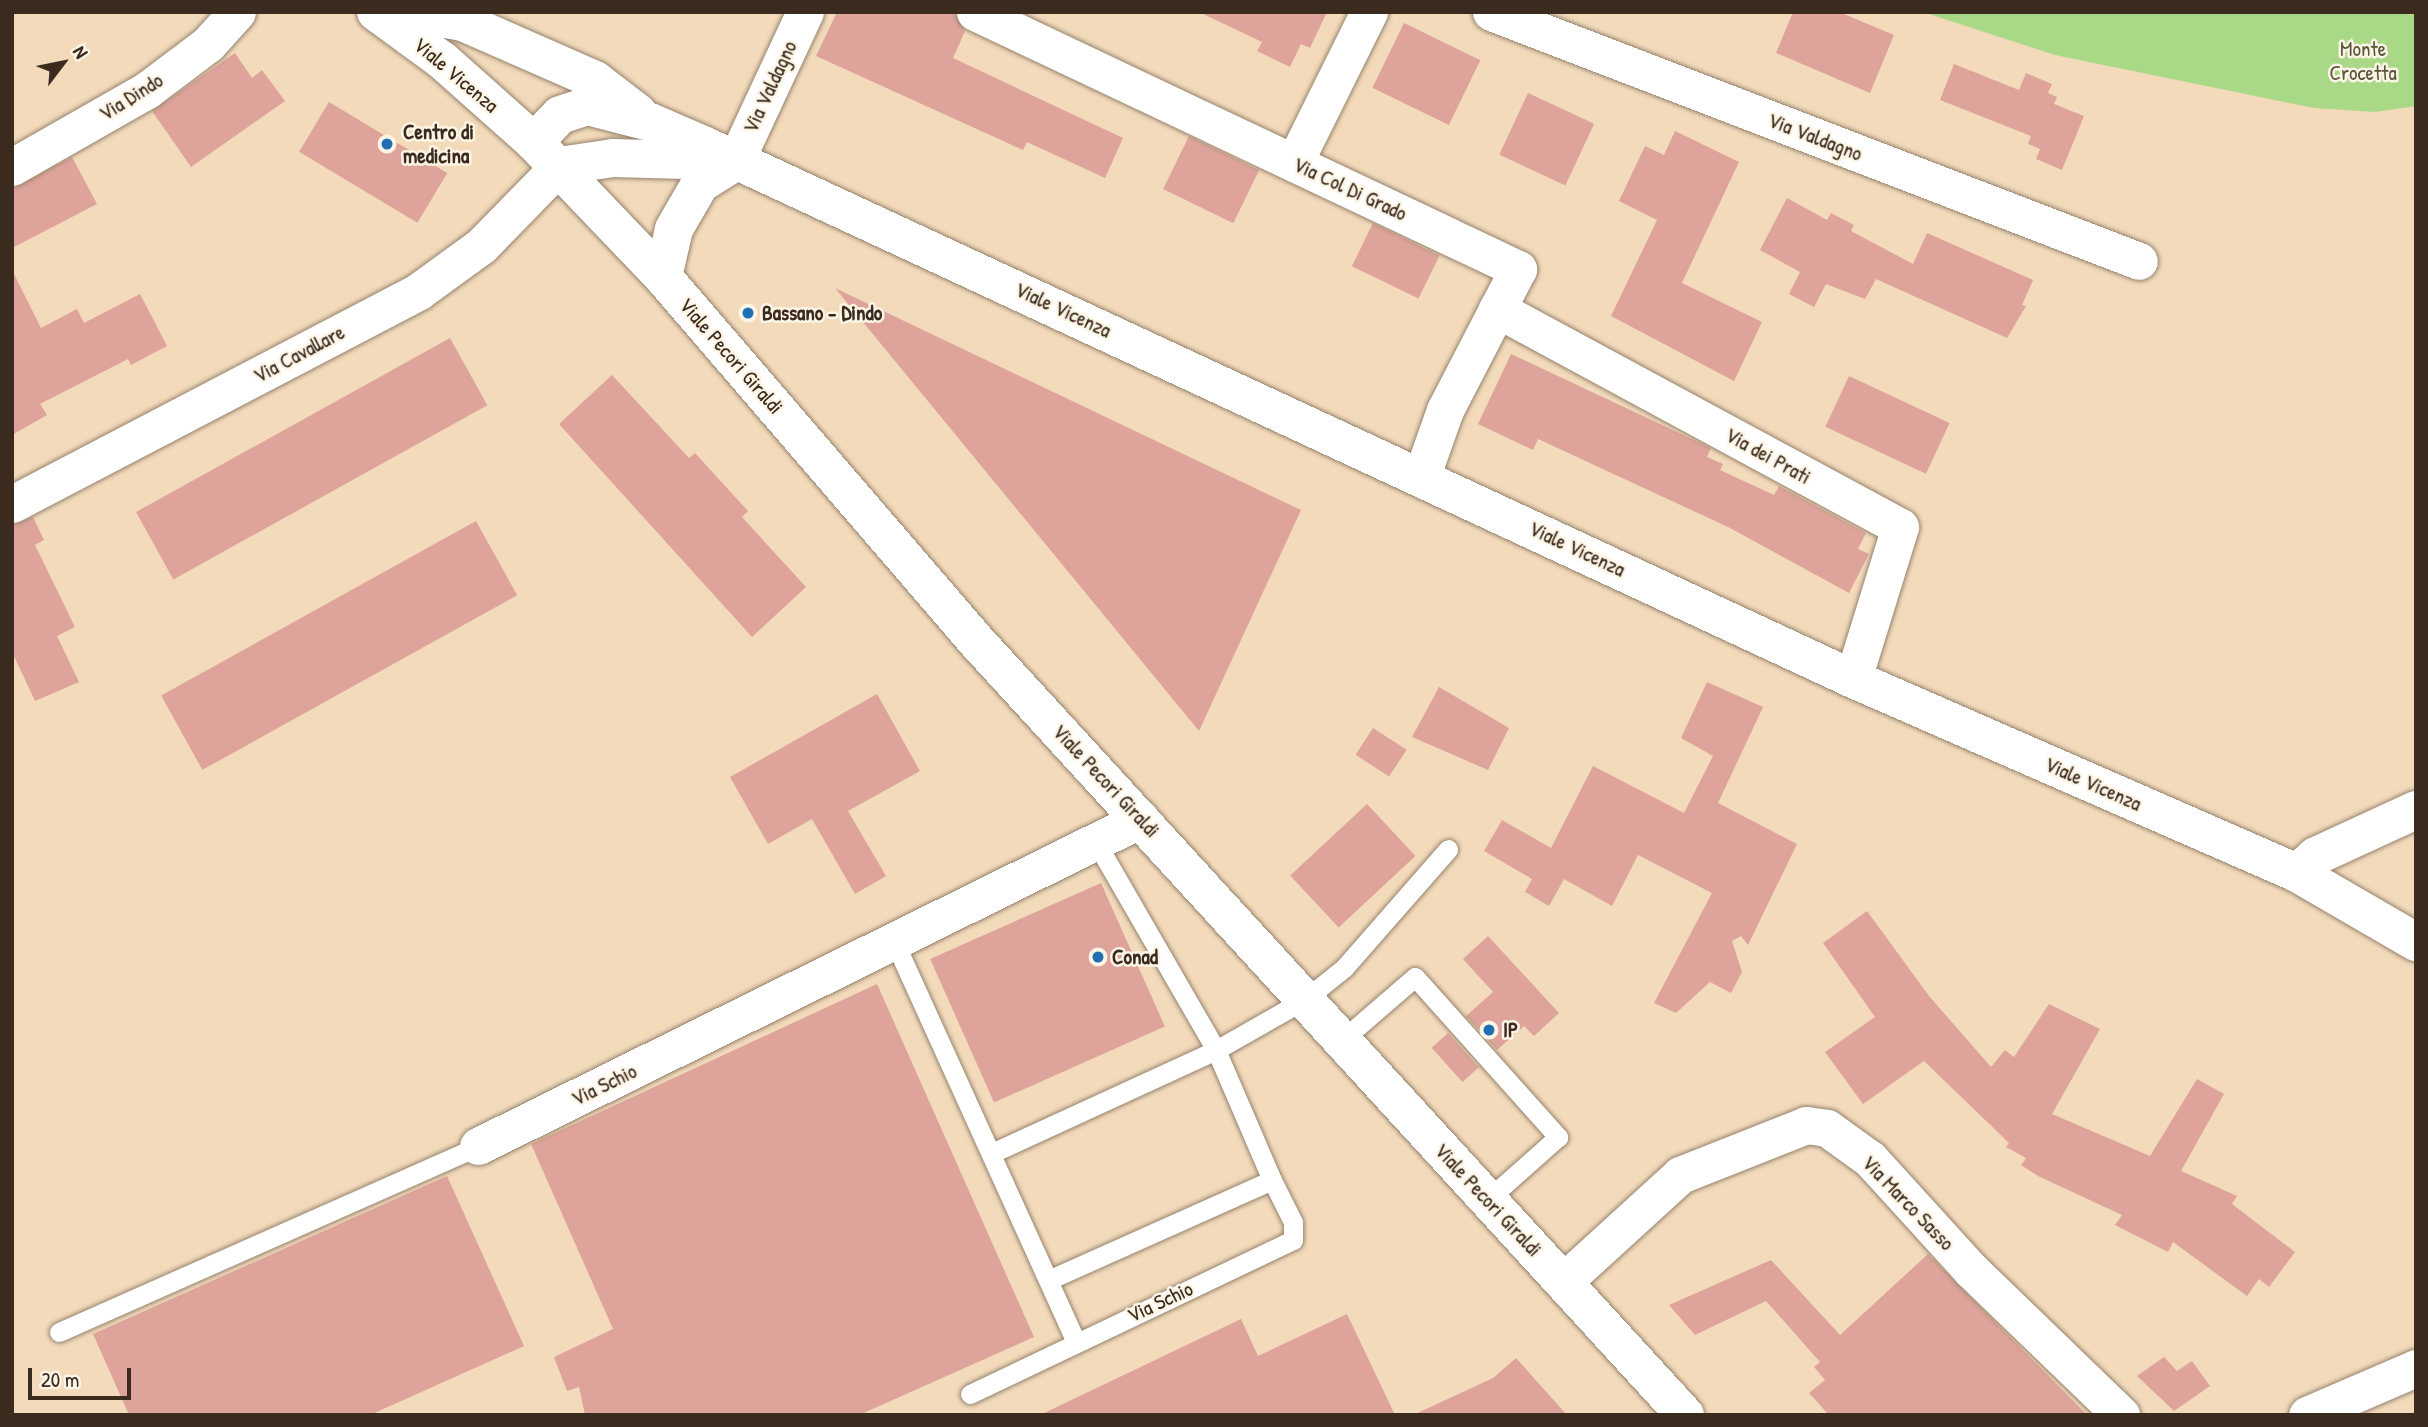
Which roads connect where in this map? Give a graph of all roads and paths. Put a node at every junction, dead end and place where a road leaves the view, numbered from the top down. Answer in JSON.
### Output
{"nodes":[{"id":1,"x":237,"y":12,"type":"edge"},
{"id":2,"x":376,"y":12,"type":"edge"},
{"id":3,"x":406,"y":12,"type":"edge"},
{"id":4,"x":805,"y":12,"type":"edge"},
{"id":5,"x":975,"y":12,"type":"edge"},
{"id":6,"x":1369,"y":12,"type":"edge"},
{"id":7,"x":1491,"y":12,"type":"edge"},
{"id":8,"x":650,"y":122,"type":"junction"},
{"id":9,"x":546,"y":154,"type":"junction"},
{"id":10,"x":735,"y":162,"type":"junction"},
{"id":11,"x":1294,"y":163,"type":"junction"},
{"id":12,"x":12,"y":167,"type":"edge"},
{"id":13,"x":2139,"y":261,"type":"dead end"},
{"id":14,"x":663,"y":276,"type":"junction"},
{"id":15,"x":1497,"y":309,"type":"junction"},
{"id":16,"x":1422,"y":475,"type":"junction"},
{"id":17,"x":12,"y":504,"type":"edge"},
{"id":18,"x":1853,"y":679,"type":"junction"},
{"id":19,"x":2416,"y":810,"type":"edge"},
{"id":20,"x":1141,"y":819,"type":"junction"},
{"id":21,"x":1097,"y":844,"type":"junction"},
{"id":22,"x":1448,"y":849,"type":"dead end"},
{"id":23,"x":2297,"y":873,"type":"junction"},
{"id":24,"x":2416,"y":942,"type":"edge"},
{"id":25,"x":895,"y":943,"type":"junction"},
{"id":26,"x":1304,"y":1000,"type":"junction"},
{"id":27,"x":1342,"y":1040,"type":"junction"},
{"id":28,"x":1216,"y":1050,"type":"junction"},
{"id":29,"x":478,"y":1146,"type":"joint"},
{"id":30,"x":992,"y":1153,"type":"junction"},
{"id":31,"x":1272,"y":1180,"type":"junction"},
{"id":32,"x":1486,"y":1201,"type":"junction"},
{"id":33,"x":1048,"y":1280,"type":"junction"},
{"id":34,"x":1563,"y":1282,"type":"junction"},
{"id":35,"x":59,"y":1332,"type":"dead end"},
{"id":36,"x":1076,"y":1342,"type":"junction"},
{"id":37,"x":2416,"y":1368,"type":"edge"},
{"id":38,"x":970,"y":1394,"type":"dead end"},
{"id":39,"x":1685,"y":1415,"type":"edge"},
{"id":40,"x":2121,"y":1415,"type":"edge"},
{"id":41,"x":2307,"y":1415,"type":"edge"}],
"edges":[{"from":1,"to":12,"type":"street","name":"Via Dindo"},
{"from":2,"to":9,"type":"street","name":"Viale Vicenza"},
{"from":3,"to":8,"type":"street"},
{"from":4,"to":10,"type":"street","name":"Via Valdagno"},
{"from":5,"to":11,"type":"street","name":"Via Col Di Grado"},
{"from":6,"to":11,"type":"street"},
{"from":7,"to":13,"type":"street","name":"Via Valdagno"},
{"from":8,"to":9,"type":"street"},
{"from":8,"to":10,"type":"street","name":"Viale Vicenza"},
{"from":9,"to":10,"type":"street"},
{"from":9,"to":14,"type":"street","name":"Viale Pecori Giraldi"},
{"from":9,"to":17,"type":"street","name":"Via Cavallare"},
{"from":10,"to":14,"type":"street"},
{"from":10,"to":16,"type":"street","name":"Viale Vicenza"},
{"from":11,"to":15,"type":"street","name":"Via Col Di Grado"},
{"from":14,"to":20,"type":"street","name":"Viale Pecori Giraldi"},
{"from":15,"to":16,"type":"street","name":"Via Col Di Grado"},
{"from":15,"to":18,"type":"street","name":"Via dei Prati"},
{"from":16,"to":18,"type":"street","name":"Viale Vicenza"},
{"from":18,"to":23,"type":"street","name":"Viale Vicenza"},
{"from":19,"to":23,"type":"street"},
{"from":20,"to":21,"type":"street","name":"Via Schio"},
{"from":20,"to":26,"type":"street","name":"Viale Pecori Giraldi"},
{"from":21,"to":25,"type":"street","name":"Via Schio"},
{"from":21,"to":28,"type":"lane"},
{"from":22,"to":26,"type":"lane"},
{"from":23,"to":24,"type":"street","name":"Viale Vicenza"},
{"from":25,"to":29,"type":"street","name":"Via Schio"},
{"from":25,"to":30,"type":"lane"},
{"from":26,"to":27,"type":"street","name":"Viale Pecori Giraldi"},
{"from":26,"to":28,"type":"lane"},
{"from":27,"to":32,"type":"street","name":"Viale Pecori Giraldi"},
{"from":27,"to":32,"type":"lane"},
{"from":28,"to":30,"type":"lane"},
{"from":28,"to":31,"type":"lane"},
{"from":29,"to":35,"type":"lane","name":"Via Schio"},
{"from":30,"to":33,"type":"lane"},
{"from":31,"to":33,"type":"lane"},
{"from":31,"to":36,"type":"lane","name":"Via Schio"},
{"from":32,"to":34,"type":"street","name":"Viale Pecori Giraldi"},
{"from":33,"to":36,"type":"lane"},
{"from":34,"to":39,"type":"street","name":"Viale Pecori Giraldi"},
{"from":34,"to":40,"type":"street","name":"Via Marco Sasso"},
{"from":36,"to":38,"type":"lane","name":"Via Schio"},
{"from":37,"to":41,"type":"street"}]}
